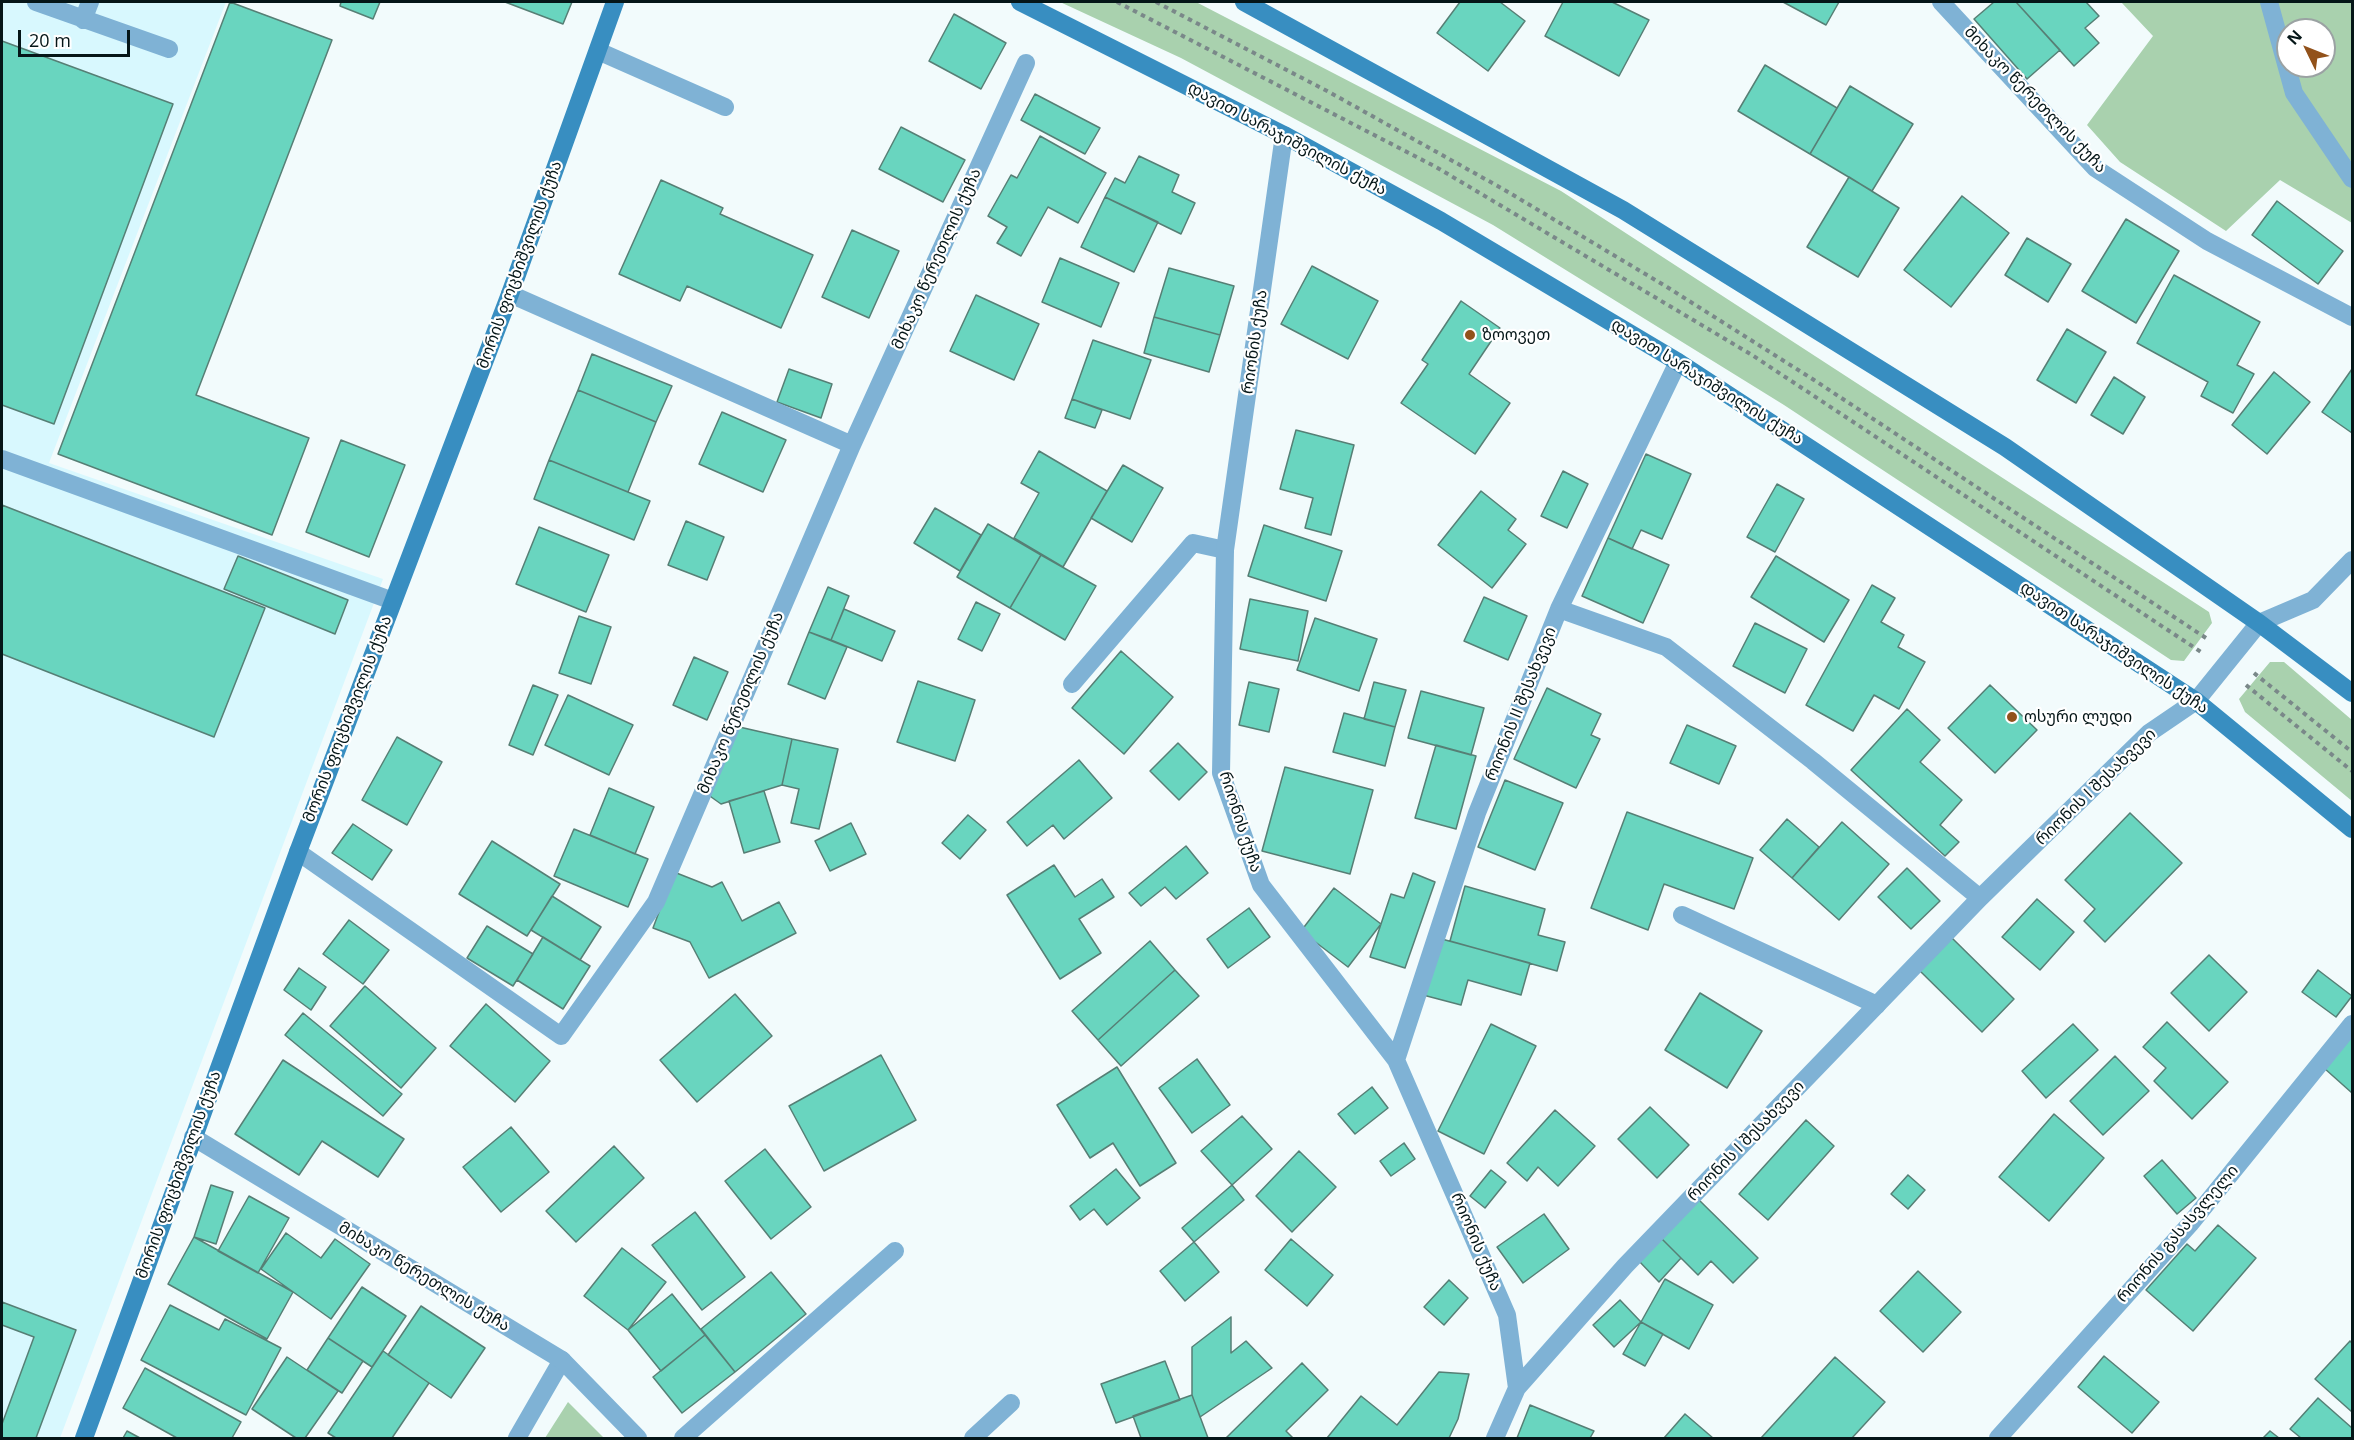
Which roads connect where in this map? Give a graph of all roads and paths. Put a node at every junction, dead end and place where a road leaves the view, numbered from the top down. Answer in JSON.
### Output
{"nodes":[{"id":1,"x":36,"y":2,"type":"edge"},
{"id":2,"x":90,"y":2,"type":"edge"},
{"id":3,"x":615,"y":2,"type":"edge"},
{"id":4,"x":1020,"y":2,"type":"edge"},
{"id":5,"x":1117,"y":2,"type":"edge"},
{"id":6,"x":1156,"y":2,"type":"edge"},
{"id":7,"x":1244,"y":2,"type":"edge"},
{"id":8,"x":1941,"y":2,"type":"edge"},
{"id":9,"x":2269,"y":2,"type":"edge"},
{"id":10,"x":83,"y":20,"type":"junction"},
{"id":11,"x":169,"y":49,"type":"dead end"},
{"id":12,"x":598,"y":51,"type":"junction"},
{"id":13,"x":1026,"y":63,"type":"dead end"},
{"id":14,"x":725,"y":107,"type":"dead end"},
{"id":15,"x":1284,"y":135,"type":"junction"},
{"id":16,"x":2352,"y":179,"type":"edge"},
{"id":17,"x":510,"y":294,"type":"junction"},
{"id":18,"x":2352,"y":317,"type":"edge"},
{"id":19,"x":1678,"y":362,"type":"junction"},
{"id":20,"x":852,"y":446,"type":"junction"},
{"id":21,"x":2,"y":459,"type":"edge"},
{"id":22,"x":1225,"y":550,"type":"junction"},
{"id":23,"x":2352,"y":560,"type":"edge"},
{"id":24,"x":393,"y":601,"type":"junction"},
{"id":25,"x":1559,"y":609,"type":"junction"},
{"id":26,"x":2259,"y":623,"type":"junction"},
{"id":27,"x":2228,"y":661,"type":"junction"},
{"id":28,"x":1072,"y":684,"type":"dead end"},
{"id":29,"x":2352,"y":693,"type":"edge"},
{"id":30,"x":2196,"y":701,"type":"junction"},
{"id":31,"x":2352,"y":752,"type":"edge"},
{"id":32,"x":2352,"y":771,"type":"edge"},
{"id":33,"x":2352,"y":829,"type":"edge"},
{"id":34,"x":297,"y":852,"type":"junction"},
{"id":35,"x":1980,"y":898,"type":"junction"},
{"id":36,"x":1682,"y":915,"type":"dead end"},
{"id":37,"x":1877,"y":1005,"type":"junction"},
{"id":38,"x":2352,"y":1024,"type":"edge"},
{"id":39,"x":1396,"y":1060,"type":"junction"},
{"id":40,"x":193,"y":1137,"type":"junction"},
{"id":41,"x":895,"y":1251,"type":"dead end"},
{"id":42,"x":562,"y":1360,"type":"junction"},
{"id":43,"x":1517,"y":1388,"type":"junction"},
{"id":44,"x":1011,"y":1403,"type":"dead end"},
{"id":45,"x":84,"y":1438,"type":"edge"},
{"id":46,"x":517,"y":1438,"type":"edge"},
{"id":47,"x":638,"y":1438,"type":"edge"},
{"id":48,"x":683,"y":1438,"type":"edge"},
{"id":49,"x":973,"y":1438,"type":"edge"},
{"id":50,"x":1495,"y":1438,"type":"edge"},
{"id":51,"x":1998,"y":1438,"type":"edge"}],
"edges":[{"from":1,"to":10,"type":"street"},
{"from":2,"to":10,"type":"street"},
{"from":3,"to":12,"type":"main road","name":"მორის ფოცხიშვილის ქუჩა"},
{"from":4,"to":15,"type":"main road","name":"დავით სარაჯიშვილის ქუჩა"},
{"from":5,"to":27,"type":"path"},
{"from":6,"to":27,"type":"path"},
{"from":7,"to":26,"type":"main road"},
{"from":8,"to":18,"type":"street","name":"მიხაკო წერეთლის ქუჩა"},
{"from":9,"to":16,"type":"street"},
{"from":10,"to":11,"type":"street"},
{"from":12,"to":14,"type":"street"},
{"from":12,"to":17,"type":"main road","name":"მორის ფოცხიშვილის ქუჩა"},
{"from":13,"to":20,"type":"street","name":"მიხაკო წერეთლის ქუჩა"},
{"from":15,"to":19,"type":"main road","name":"დავით სარაჯიშვილის ქუჩა"},
{"from":15,"to":22,"type":"street","name":"რიონის ქუჩა"},
{"from":17,"to":20,"type":"street"},
{"from":17,"to":24,"type":"main road","name":"მორის ფოცხიშვილის ქუჩა"},
{"from":19,"to":25,"type":"street","name":"რიონის II შესახვევი"},
{"from":19,"to":30,"type":"main road","name":"დავით სარაჯიშვილის ქუჩა"},
{"from":20,"to":34,"type":"street","name":"მიხაკო წერეთლის ქუჩა"},
{"from":21,"to":24,"type":"street"},
{"from":22,"to":28,"type":"street"},
{"from":22,"to":39,"type":"street","name":"რიონის ქუჩა"},
{"from":23,"to":26,"type":"street"},
{"from":24,"to":34,"type":"main road","name":"მორის ფოცხიშვილის ქუჩა"},
{"from":25,"to":35,"type":"street"},
{"from":25,"to":39,"type":"street","name":"რიონის II შესახვევი"},
{"from":26,"to":27,"type":"street","name":"რიონის I შესახვევი"},
{"from":26,"to":29,"type":"main road"},
{"from":27,"to":30,"type":"street","name":"რიონის I შესახვევი"},
{"from":27,"to":31,"type":"path"},
{"from":27,"to":32,"type":"path"},
{"from":30,"to":33,"type":"main road","name":"დავით სარაჯიშვილის ქუჩა"},
{"from":30,"to":35,"type":"street","name":"რიონის I შესახვევი"},
{"from":34,"to":40,"type":"main road","name":"მორის ფოცხიშვილის ქუჩა"},
{"from":35,"to":37,"type":"street","name":"რიონის I შესახვევი"},
{"from":36,"to":37,"type":"street"},
{"from":37,"to":43,"type":"street","name":"რიონის I შესახვევი"},
{"from":38,"to":51,"type":"street","name":"რიონის გასასვლელი"},
{"from":39,"to":43,"type":"street","name":"რიონის ქუჩა"},
{"from":40,"to":42,"type":"street","name":"მიხაკო წერეთლის ქუჩა"},
{"from":40,"to":45,"type":"main road","name":"მორის ფოცხიშვილის ქუჩა"},
{"from":41,"to":48,"type":"street"},
{"from":42,"to":46,"type":"street"},
{"from":42,"to":47,"type":"street","name":"მიხაკო წერეთლის ქუჩა"},
{"from":43,"to":50,"type":"street"},
{"from":44,"to":49,"type":"street"}]}
